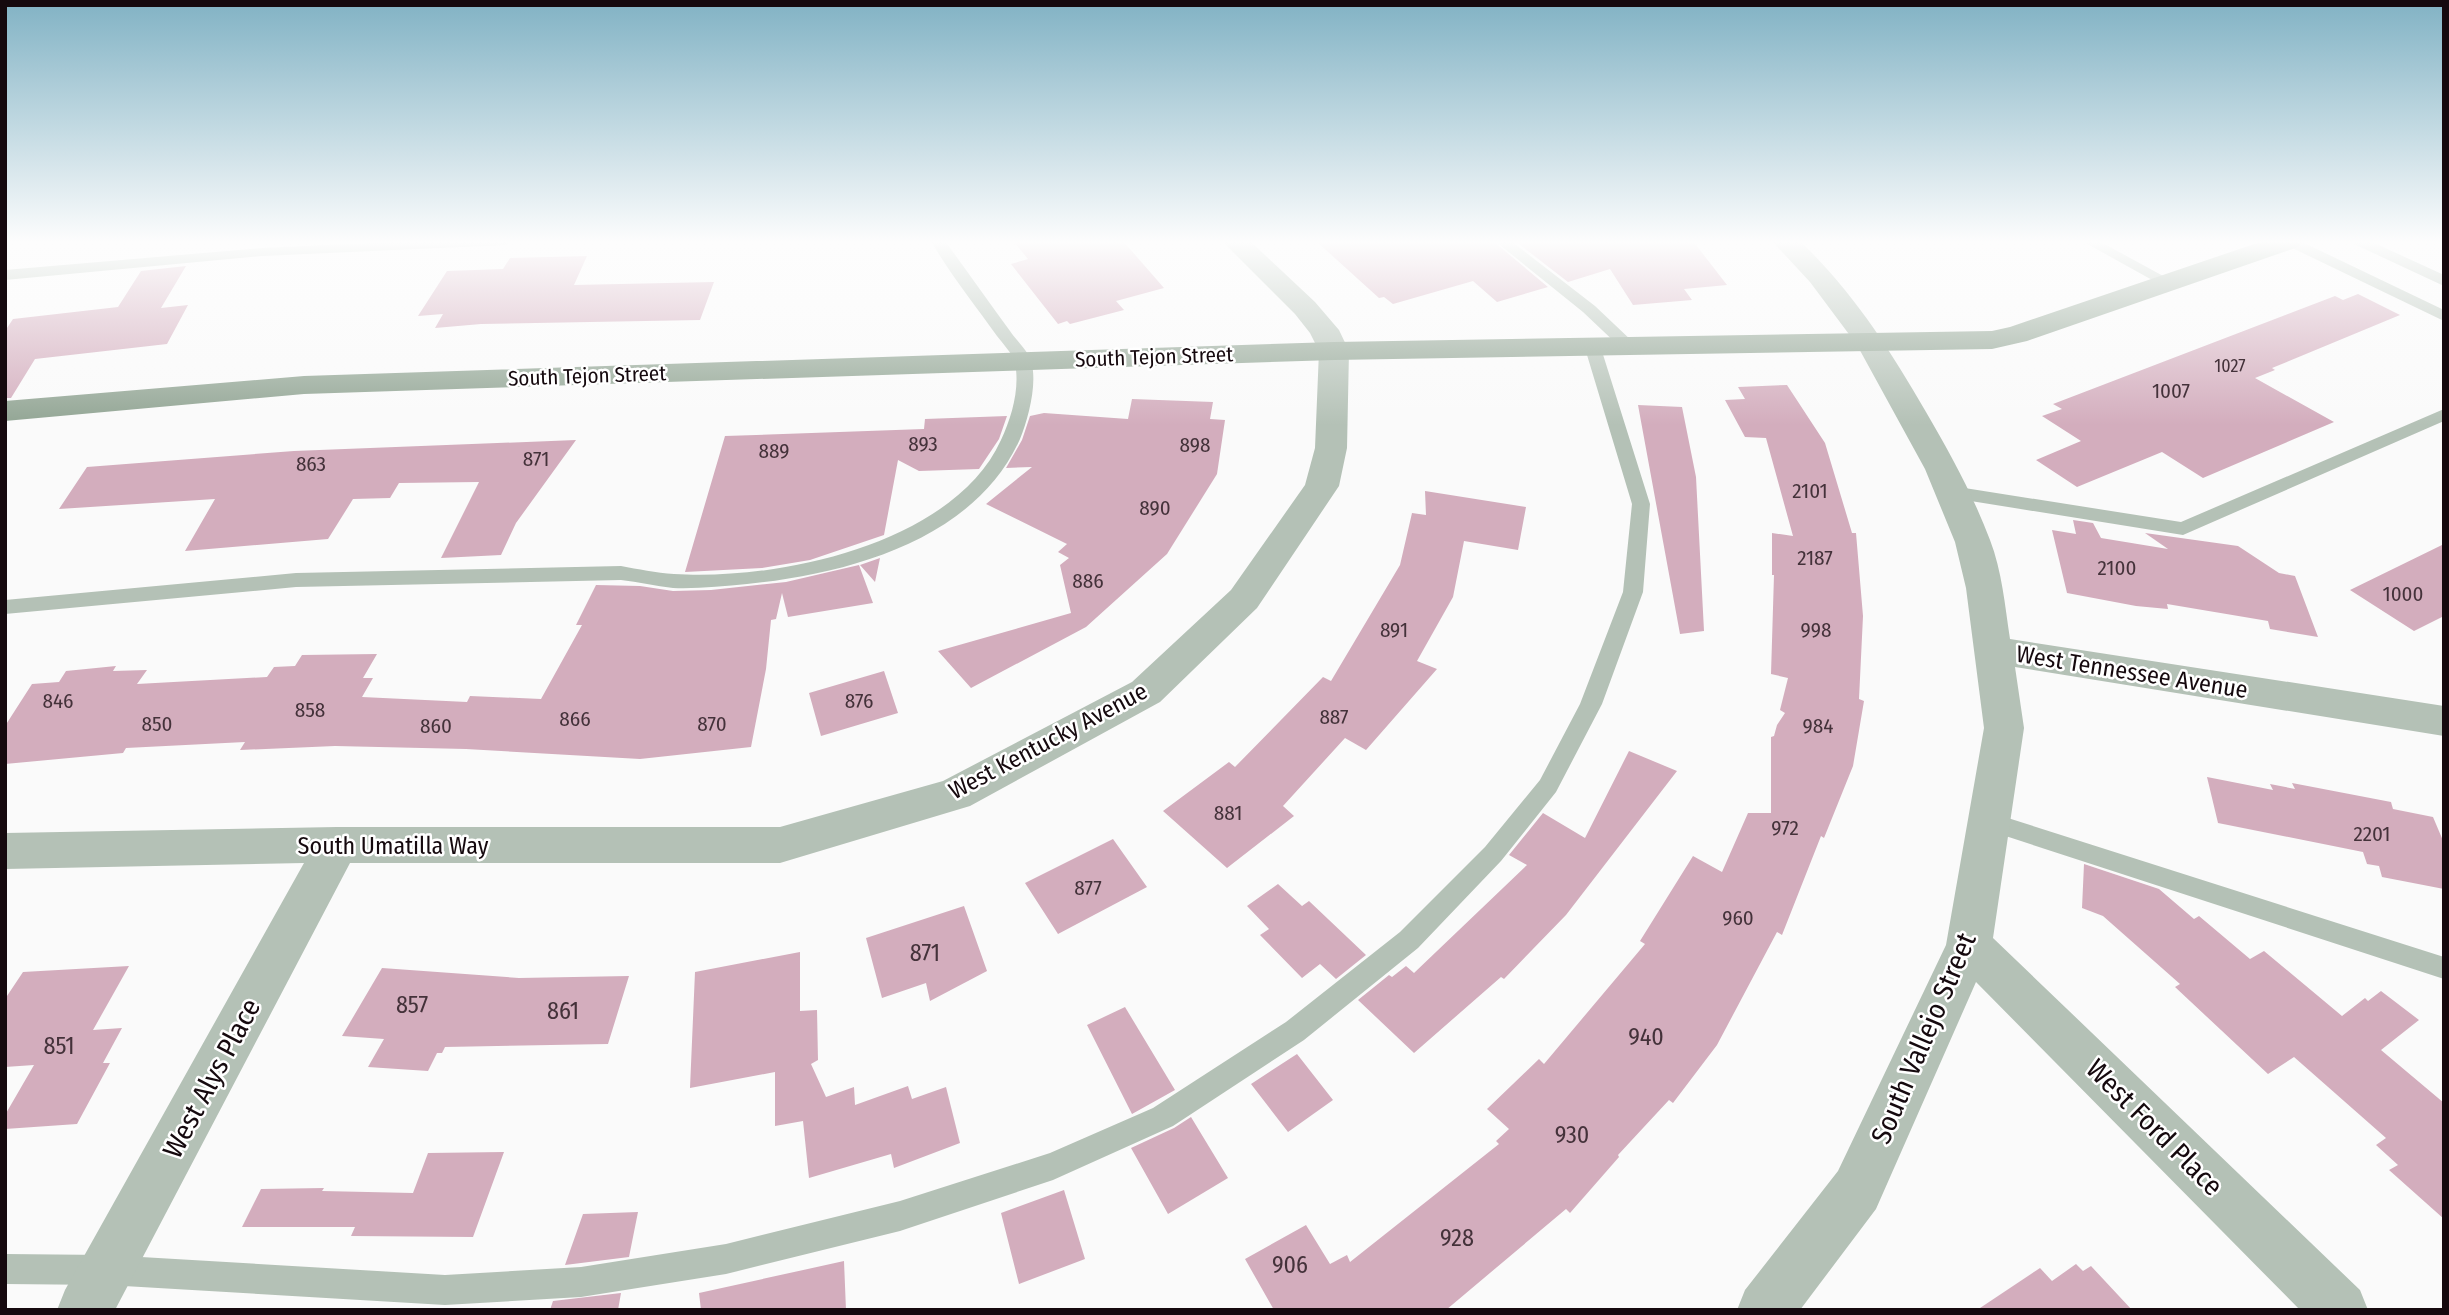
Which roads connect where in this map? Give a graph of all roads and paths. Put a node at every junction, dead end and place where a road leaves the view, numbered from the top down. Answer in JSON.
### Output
{"nodes":[{"id":1,"x":982,"y":302,"type":"edge"},
{"id":2,"x":1300,"y":302,"type":"edge"},
{"id":3,"x":1581,"y":302,"type":"edge"},
{"id":4,"x":1840,"y":302,"type":"edge"},
{"id":5,"x":2112,"y":302,"type":"edge"},
{"id":6,"x":2416,"y":302,"type":"edge"},
{"id":7,"x":2444,"y":316,"type":"edge"},
{"id":8,"x":1871,"y":343,"type":"junction"},
{"id":9,"x":1592,"y":345,"type":"junction"},
{"id":10,"x":1627,"y":345,"type":"junction"},
{"id":11,"x":1334,"y":351,"type":"junction"},
{"id":12,"x":1023,"y":361,"type":"junction"},
{"id":13,"x":5,"y":411,"type":"edge"},
{"id":14,"x":2444,"y":414,"type":"edge"},
{"id":15,"x":1952,"y":492,"type":"junction"},
{"id":16,"x":5,"y":607,"type":"edge"},
{"id":17,"x":1992,"y":650,"type":"junction"},
{"id":18,"x":2444,"y":721,"type":"edge"},
{"id":19,"x":1989,"y":821,"type":"junction"},
{"id":20,"x":337,"y":845,"type":"junction"},
{"id":21,"x":780,"y":845,"type":"joint"},
{"id":22,"x":5,"y":851,"type":"edge"},
{"id":23,"x":1969,"y":945,"type":"junction"},
{"id":24,"x":2444,"y":968,"type":"edge"},
{"id":25,"x":5,"y":1269,"type":"edge"},
{"id":26,"x":96,"y":1290,"type":"edge"},
{"id":27,"x":1765,"y":1310,"type":"edge"},
{"id":28,"x":2340,"y":1310,"type":"edge"}],
"edges":[{"from":1,"to":12,"type":"lane"},
{"from":2,"to":11,"type":"street"},
{"from":3,"to":10,"type":"lane"},
{"from":4,"to":8,"type":"street","name":"West Tennessee Avenue"},
{"from":5,"to":8,"type":"street","name":"South Tejon Street"},
{"from":6,"to":7,"type":"lane"},
{"from":8,"to":10,"type":"street","name":"South Tejon Street"},
{"from":8,"to":15,"type":"street","name":"West Tennessee Avenue"},
{"from":9,"to":10,"type":"street","name":"South Tejon Street"},
{"from":9,"to":11,"type":"street","name":"South Tejon Street"},
{"from":9,"to":26,"type":"lane"},
{"from":11,"to":12,"type":"street","name":"South Tejon Street"},
{"from":11,"to":21,"type":"street","name":"West Kentucky Avenue"},
{"from":12,"to":13,"type":"street","name":"South Tejon Street"},
{"from":12,"to":16,"type":"lane"},
{"from":14,"to":15,"type":"lane"},
{"from":15,"to":17,"type":"street","name":"West Tennessee Avenue"},
{"from":17,"to":18,"type":"street","name":"West Tennessee Avenue"},
{"from":17,"to":19,"type":"street","name":"South Vallejo Street"},
{"from":19,"to":23,"type":"street","name":"South Vallejo Street"},
{"from":19,"to":24,"type":"lane"},
{"from":20,"to":21,"type":"street","name":"South Umatilla Way"},
{"from":20,"to":22,"type":"street","name":"South Umatilla Way"},
{"from":20,"to":26,"type":"street","name":"West Alys Place"},
{"from":23,"to":27,"type":"street","name":"South Vallejo Street"},
{"from":23,"to":28,"type":"street","name":"West Ford Place"},
{"from":25,"to":26,"type":"lane"}]}
